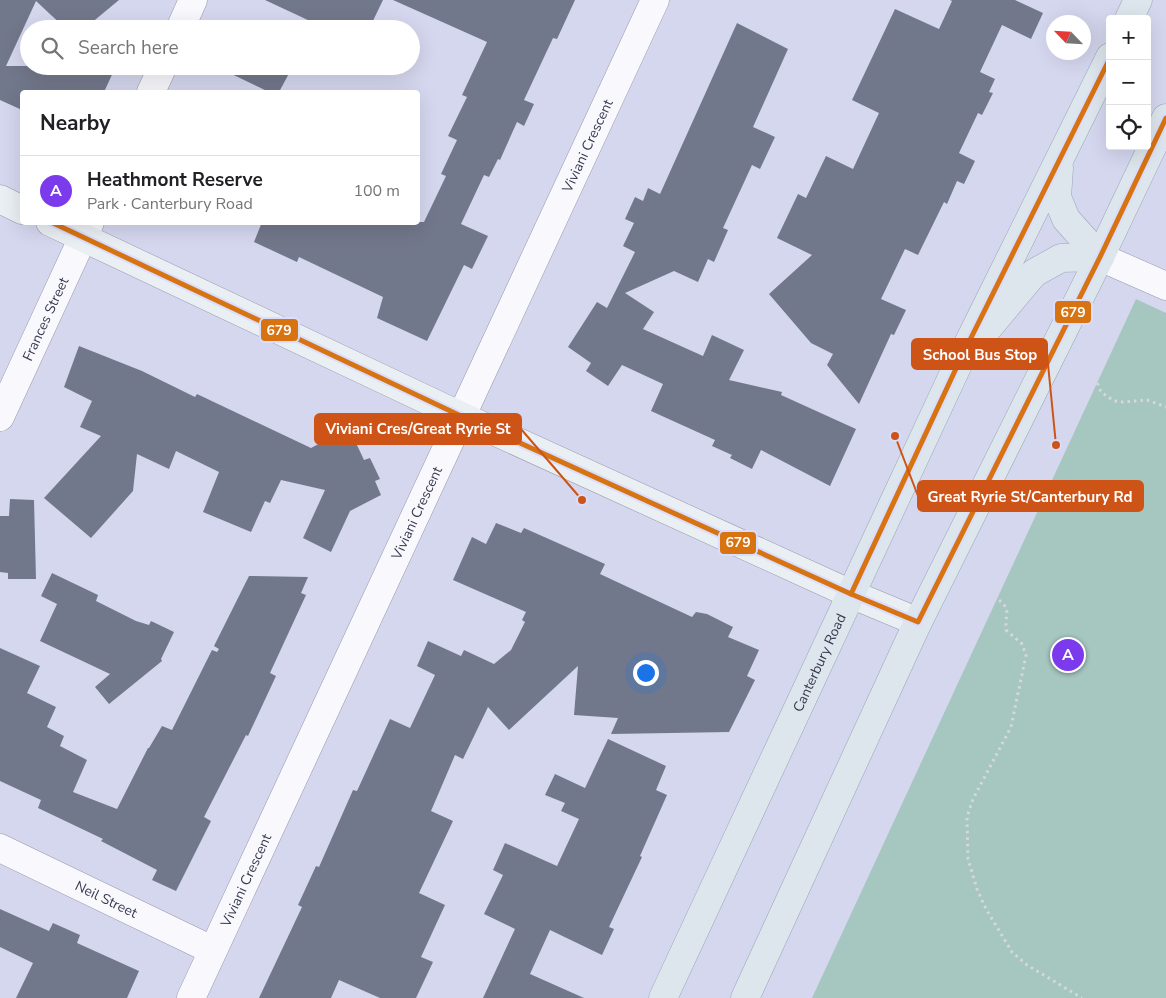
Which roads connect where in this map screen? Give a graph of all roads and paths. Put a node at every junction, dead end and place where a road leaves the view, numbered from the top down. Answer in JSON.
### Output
{"nodes":[{"id":1,"x":193,"y":0,"type":"edge"},
{"id":2,"x":655,"y":0,"type":"edge"},
{"id":3,"x":1138,"y":0,"type":"edge"},
{"id":4,"x":1131,"y":15,"type":"edge"},
{"id":5,"x":184,"y":20,"type":"edge"},
{"id":6,"x":1109,"y":60,"type":"edge"},
{"id":7,"x":159,"y":75,"type":"edge"},
{"id":8,"x":152,"y":90,"type":"edge"},
{"id":9,"x":1166,"y":118,"type":"edge"},
{"id":10,"x":1059,"y":162,"type":"junction"},
{"id":11,"x":0,"y":199,"type":"edge"},
{"id":12,"x":20,"y":209,"type":"edge"},
{"id":13,"x":64,"y":225,"type":"edge"},
{"id":14,"x":87,"y":230,"type":"edge"},
{"id":15,"x":1100,"y":257,"type":"junction"},
{"id":16,"x":1166,"y":286,"type":"edge"},
{"id":17,"x":960,"y":360,"type":"junction"},
{"id":18,"x":1095,"y":377,"type":"dead end"},
{"id":19,"x":1166,"y":407,"type":"edge"},
{"id":20,"x":461,"y":416,"type":"junction"},
{"id":21,"x":0,"y":417,"type":"edge"},
{"id":22,"x":852,"y":594,"type":"junction"},
{"id":23,"x":994,"y":596,"type":"dead end"},
{"id":24,"x":918,"y":622,"type":"junction"},
{"id":25,"x":0,"y":848,"type":"edge"},
{"id":26,"x":212,"y":950,"type":"junction"},
{"id":27,"x":191,"y":998,"type":"edge"},
{"id":28,"x":663,"y":998,"type":"edge"},
{"id":29,"x":745,"y":998,"type":"edge"},
{"id":30,"x":1082,"y":998,"type":"edge"}],
"edges":[{"from":1,"to":5,"type":"street"},
{"from":2,"to":20,"type":"street","name":"Viviani Crescent"},
{"from":3,"to":4,"type":"main road"},
{"from":6,"to":10,"type":"main road","name":"Canterbury Road"},
{"from":7,"to":8,"type":"street"},
{"from":9,"to":15,"type":"main road"},
{"from":10,"to":15,"type":"main road"},
{"from":10,"to":17,"type":"main road","name":"Canterbury Road"},
{"from":11,"to":12,"type":"main road"},
{"from":13,"to":14,"type":"main road"},
{"from":14,"to":20,"type":"main road"},
{"from":14,"to":21,"type":"street","name":"Frances Street"},
{"from":15,"to":16,"type":"street"},
{"from":15,"to":17,"type":"main road"},
{"from":15,"to":24,"type":"main road"},
{"from":17,"to":22,"type":"main road","name":"Canterbury Road"},
{"from":18,"to":19,"type":"path"},
{"from":20,"to":22,"type":"main road"},
{"from":20,"to":26,"type":"street","name":"Viviani Crescent"},
{"from":22,"to":24,"type":"main road"},
{"from":22,"to":28,"type":"main road","name":"Canterbury Road"},
{"from":23,"to":30,"type":"path"},
{"from":24,"to":29,"type":"main road"},
{"from":25,"to":26,"type":"street","name":"Neil Street"},
{"from":26,"to":27,"type":"street","name":"Viviani Crescent"}]}
